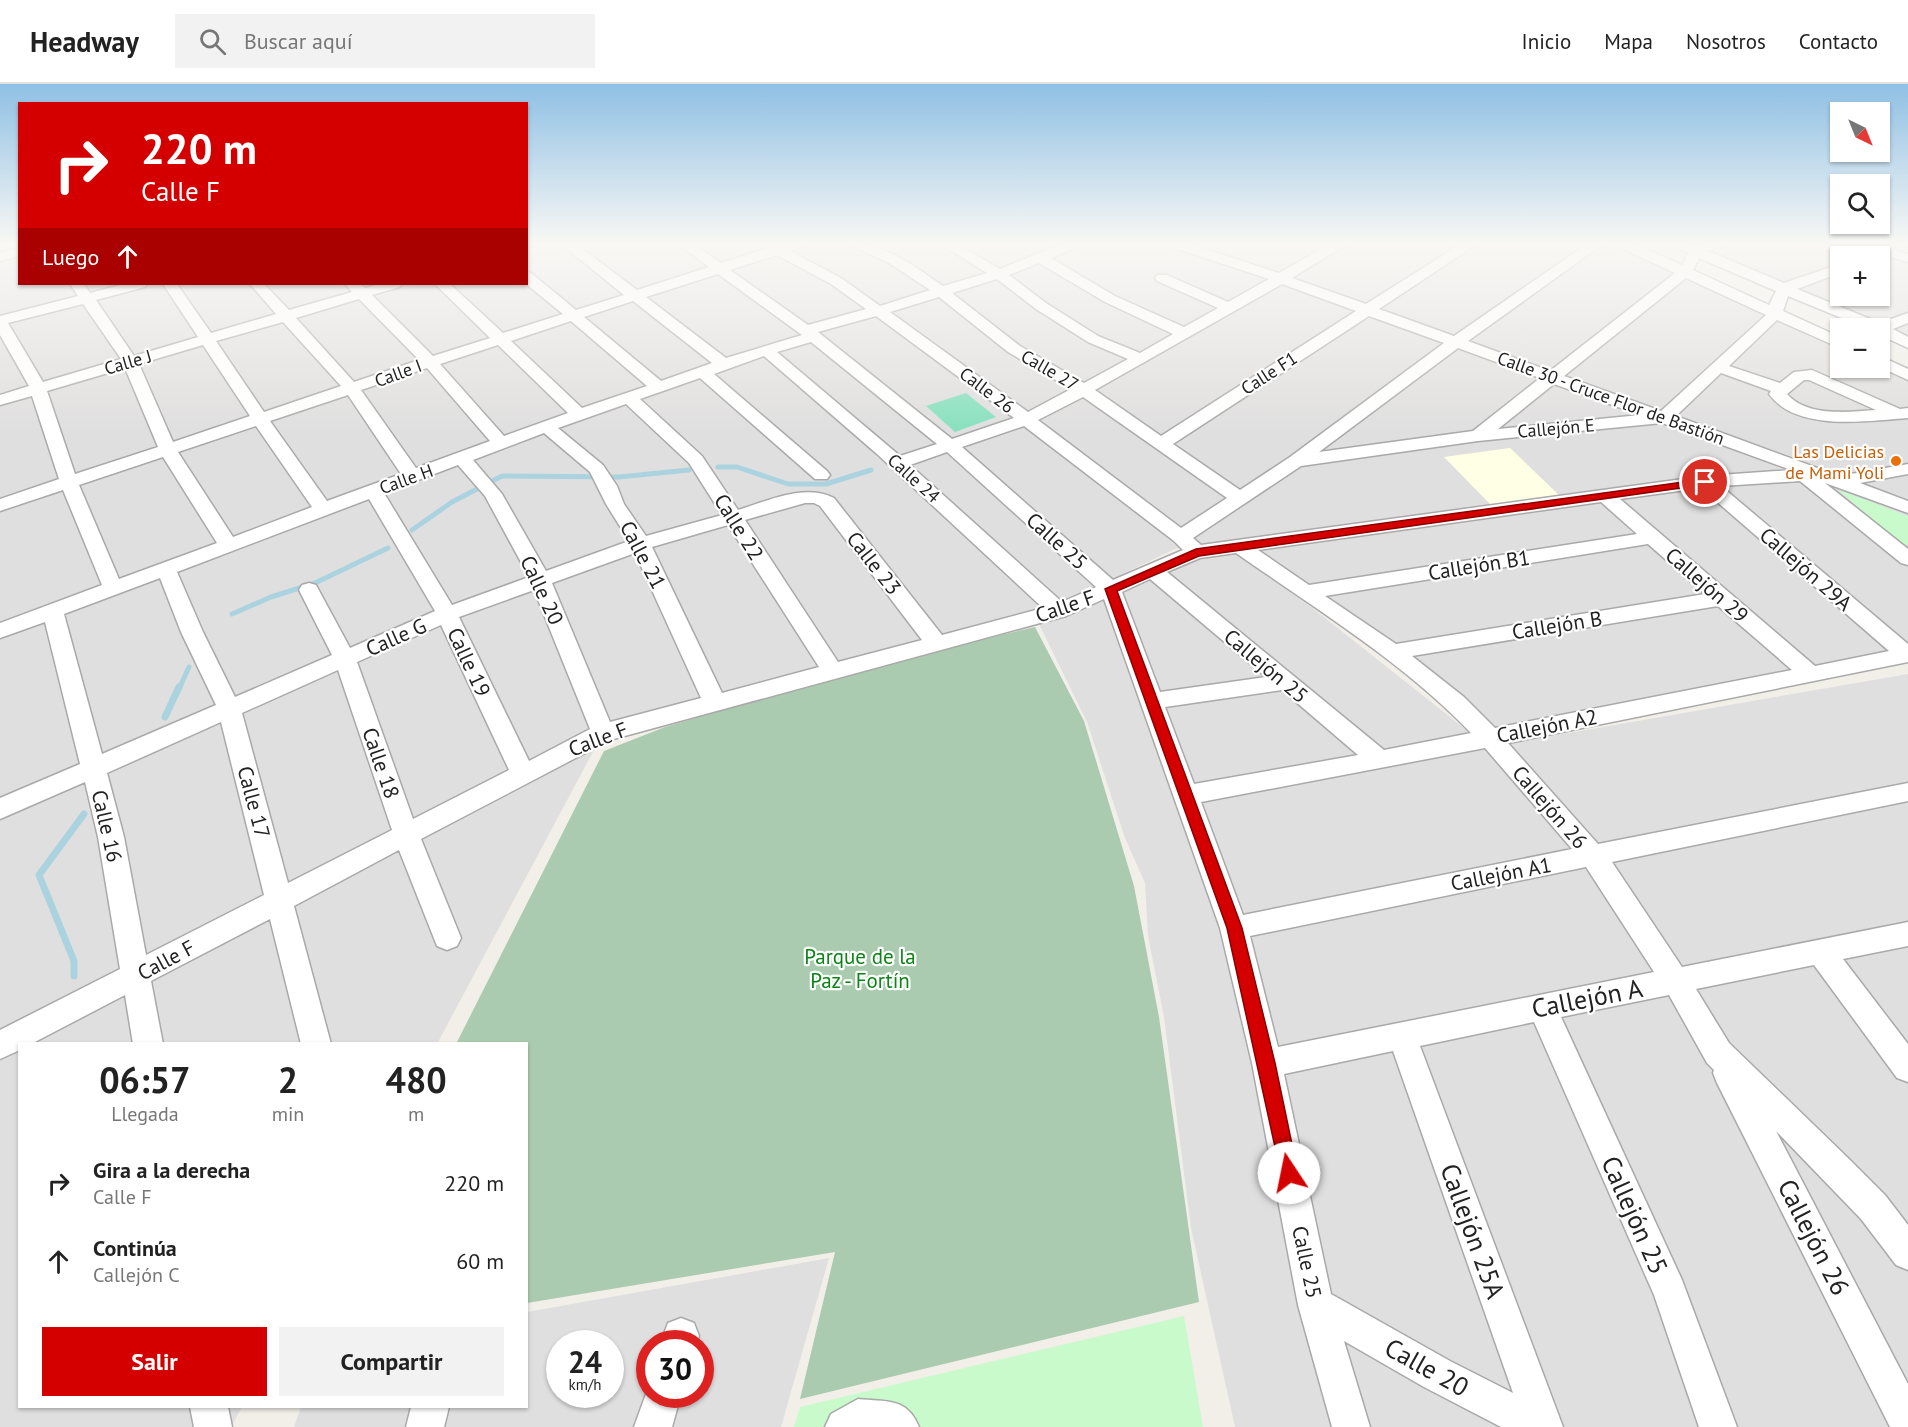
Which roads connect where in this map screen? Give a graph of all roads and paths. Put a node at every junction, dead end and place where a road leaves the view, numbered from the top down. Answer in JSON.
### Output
{"nodes":[{"id":1,"x":39,"y":307,"type":"edge"},
{"id":2,"x":93,"y":307,"type":"edge"},
{"id":3,"x":185,"y":307,"type":"edge"},
{"id":4,"x":278,"y":307,"type":"edge"},
{"id":5,"x":310,"y":307,"type":"edge"},
{"id":6,"x":375,"y":307,"type":"edge"},
{"id":7,"x":465,"y":307,"type":"edge"},
{"id":8,"x":563,"y":307,"type":"edge"},
{"id":9,"x":603,"y":307,"type":"edge"},
{"id":10,"x":650,"y":307,"type":"edge"},
{"id":11,"x":773,"y":307,"type":"edge"},
{"id":12,"x":872,"y":307,"type":"edge"},
{"id":13,"x":893,"y":307,"type":"edge"},
{"id":14,"x":961,"y":307,"type":"edge"},
{"id":15,"x":1042,"y":307,"type":"edge"},
{"id":16,"x":1127,"y":307,"type":"edge"},
{"id":17,"x":1226,"y":307,"type":"edge"},
{"id":18,"x":1360,"y":307,"type":"edge"},
{"id":19,"x":1370,"y":307,"type":"edge"},
{"id":20,"x":1506,"y":307,"type":"edge"},
{"id":21,"x":1642,"y":307,"type":"edge"},
{"id":22,"x":1762,"y":307,"type":"edge"},
{"id":23,"x":1776,"y":307,"type":"edge"},
{"id":24,"x":1828,"y":307,"type":"edge"},
{"id":25,"x":1229,"y":308,"type":"joint"},
{"id":26,"x":1366,"y":309,"type":"junction"},
{"id":27,"x":878,"y":311,"type":"junction"},
{"id":28,"x":1776,"y":313,"type":"junction"},
{"id":29,"x":286,"y":316,"type":"junction"},
{"id":30,"x":574,"y":316,"type":"junction"},
{"id":31,"x":1854,"y":318,"type":"edge"},
{"id":32,"x":1908,"y":318,"type":"edge"},
{"id":33,"x":0,"y":321,"type":"edge"},
{"id":34,"x":1890,"y":325,"type":"edge"},
{"id":35,"x":810,"y":333,"type":"junction"},
{"id":36,"x":1184,"y":333,"type":"junction"},
{"id":37,"x":1890,"y":334,"type":"edge"},
{"id":38,"x":1830,"y":338,"type":"edge"},
{"id":39,"x":207,"y":339,"type":"junction"},
{"id":40,"x":501,"y":340,"type":"junction"},
{"id":41,"x":1456,"y":342,"type":"junction"},
{"id":42,"x":1908,"y":343,"type":"edge"},
{"id":43,"x":766,"y":350,"type":"junction"},
{"id":44,"x":1141,"y":358,"type":"junction"},
{"id":45,"x":130,"y":362,"type":"junction"},
{"id":46,"x":430,"y":362,"type":"junction"},
{"id":47,"x":725,"y":365,"type":"junction"},
{"id":48,"x":1890,"y":366,"type":"edge"},
{"id":49,"x":1718,"y":367,"type":"junction"},
{"id":50,"x":702,"y":372,"type":"junction"},
{"id":51,"x":1908,"y":375,"type":"edge"},
{"id":52,"x":1554,"y":377,"type":"junction"},
{"id":53,"x":658,"y":387,"type":"junction"},
{"id":54,"x":39,"y":388,"type":"junction"},
{"id":55,"x":1781,"y":388,"type":"junction"},
{"id":56,"x":352,"y":389,"type":"junction"},
{"id":57,"x":1084,"y":390,"type":"junction"},
{"id":58,"x":629,"y":398,"type":"junction"},
{"id":59,"x":0,"y":400,"type":"edge"},
{"id":60,"x":1903,"y":413,"type":"edge"},
{"id":61,"x":579,"y":414,"type":"junction"},
{"id":62,"x":1664,"y":418,"type":"junction"},
{"id":63,"x":260,"y":419,"type":"junction"},
{"id":64,"x":1026,"y":420,"type":"junction"},
{"id":65,"x":546,"y":426,"type":"junction"},
{"id":66,"x":1478,"y":436,"type":"junction"},
{"id":67,"x":501,"y":443,"type":"junction"},
{"id":68,"x":948,"y":444,"type":"junction"},
{"id":69,"x":1161,"y":444,"type":"junction"},
{"id":70,"x":168,"y":450,"type":"junction"},
{"id":71,"x":462,"y":458,"type":"junction"},
{"id":72,"x":1296,"y":460,"type":"junction"},
{"id":73,"x":897,"y":463,"type":"junction"},
{"id":74,"x":1908,"y":469,"type":"edge"},
{"id":75,"x":1810,"y":474,"type":"junction"},
{"id":76,"x":821,"y":475,"type":"dead end"},
{"id":77,"x":412,"y":476,"type":"junction"},
{"id":78,"x":1838,"y":481,"type":"junction"},
{"id":79,"x":69,"y":482,"type":"junction"},
{"id":80,"x":1705,"y":482,"type":"junction"},
{"id":81,"x":373,"y":491,"type":"junction"},
{"id":82,"x":1604,"y":495,"type":"junction"},
{"id":83,"x":804,"y":497,"type":"joint"},
{"id":84,"x":1239,"y":498,"type":"junction"},
{"id":85,"x":0,"y":505,"type":"edge"},
{"id":86,"x":1908,"y":507,"type":"edge"},
{"id":87,"x":323,"y":509,"type":"junction"},
{"id":88,"x":733,"y":519,"type":"junction"},
{"id":89,"x":1181,"y":537,"type":"junction"},
{"id":90,"x":1653,"y":537,"type":"junction"},
{"id":91,"x":641,"y":544,"type":"junction"},
{"id":92,"x":228,"y":545,"type":"junction"},
{"id":93,"x":1241,"y":547,"type":"junction"},
{"id":94,"x":1196,"y":552,"type":"junction"},
{"id":95,"x":1905,"y":555,"type":"edge"},
{"id":96,"x":166,"y":568,"type":"junction"},
{"id":97,"x":1153,"y":571,"type":"junction"},
{"id":98,"x":540,"y":579,"type":"junction"},
{"id":99,"x":113,"y":588,"type":"junction"},
{"id":100,"x":1111,"y":589,"type":"junction"},
{"id":101,"x":309,"y":590,"type":"dead end"},
{"id":102,"x":1306,"y":592,"type":"junction"},
{"id":103,"x":1723,"y":598,"type":"junction"},
{"id":104,"x":53,"y":611,"type":"junction"},
{"id":105,"x":1059,"y":611,"type":"junction"},
{"id":106,"x":447,"y":614,"type":"junction"},
{"id":107,"x":0,"y":631,"type":"edge"},
{"id":108,"x":936,"y":644,"type":"junction"},
{"id":109,"x":1392,"y":652,"type":"junction"},
{"id":110,"x":1907,"y":655,"type":"edge"},
{"id":111,"x":345,"y":659,"type":"junction"},
{"id":112,"x":833,"y":672,"type":"junction"},
{"id":113,"x":1811,"y":675,"type":"junction"},
{"id":114,"x":1286,"y":682,"type":"junction"},
{"id":115,"x":1152,"y":701,"type":"junction"},
{"id":116,"x":716,"y":703,"type":"junction"},
{"id":117,"x":229,"y":709,"type":"junction"},
{"id":118,"x":603,"y":733,"type":"junction"},
{"id":119,"x":1489,"y":737,"type":"junction"},
{"id":120,"x":1380,"y":760,"type":"junction"},
{"id":121,"x":94,"y":768,"type":"junction"},
{"id":122,"x":523,"y":774,"type":"junction"},
{"id":123,"x":1908,"y":792,"type":"edge"},
{"id":124,"x":1186,"y":795,"type":"junction"},
{"id":125,"x":0,"y":809,"type":"edge"},
{"id":126,"x":406,"y":834,"type":"junction"},
{"id":127,"x":1593,"y":856,"type":"junction"},
{"id":128,"x":280,"y":900,"type":"junction"},
{"id":129,"x":1234,"y":928,"type":"junction"},
{"id":130,"x":1908,"y":934,"type":"edge"},
{"id":131,"x":447,"y":938,"type":"dead end"},
{"id":132,"x":1820,"y":951,"type":"junction"},
{"id":133,"x":136,"y":976,"type":"junction"},
{"id":134,"x":1676,"y":981,"type":"junction"},
{"id":135,"x":1542,"y":1007,"type":"junction"},
{"id":136,"x":1402,"y":1036,"type":"junction"},
{"id":137,"x":148,"y":1042,"type":"edge"},
{"id":138,"x":316,"y":1042,"type":"edge"},
{"id":139,"x":0,"y":1045,"type":"edge"},
{"id":140,"x":1718,"y":1053,"type":"junction"},
{"id":141,"x":1267,"y":1063,"type":"junction"},
{"id":142,"x":1908,"y":1068,"type":"edge"},
{"id":143,"x":1908,"y":1253,"type":"edge"},
{"id":144,"x":1316,"y":1305,"type":"junction"},
{"id":145,"x":209,"y":1408,"type":"edge"},
{"id":146,"x":430,"y":1408,"type":"edge"},
{"id":147,"x":659,"y":1408,"type":"edge"},
{"id":148,"x":1908,"y":1423,"type":"edge"},
{"id":149,"x":213,"y":1427,"type":"edge"},
{"id":150,"x":425,"y":1427,"type":"edge"},
{"id":151,"x":653,"y":1427,"type":"edge"},
{"id":152,"x":844,"y":1427,"type":"edge"},
{"id":153,"x":900,"y":1427,"type":"edge"},
{"id":154,"x":1351,"y":1427,"type":"edge"},
{"id":155,"x":1542,"y":1427,"type":"edge"},
{"id":156,"x":1718,"y":1427,"type":"edge"}],
"edges":[{"from":1,"to":33,"type":"street"},
{"from":2,"to":45,"type":"street"},
{"from":3,"to":39,"type":"street"},
{"from":4,"to":29,"type":"street"},
{"from":5,"to":29,"type":"street","name":"Calle J"},
{"from":6,"to":46,"type":"street"},
{"from":7,"to":40,"type":"street"},
{"from":8,"to":30,"type":"street"},
{"from":9,"to":30,"type":"street","name":"Calle I"},
{"from":10,"to":47,"type":"street"},
{"from":11,"to":35,"type":"street","name":"Calle 25"},
{"from":12,"to":27,"type":"street","name":"Calle 26"},
{"from":13,"to":27,"type":"street","name":"Calle H"},
{"from":14,"to":57,"type":"street","name":"Calle 27"},
{"from":15,"to":44,"type":"street"},
{"from":16,"to":36,"type":"street"},
{"from":17,"to":25,"type":"street"},
{"from":18,"to":26,"type":"street","name":"Calle 30 - Cruce Flor de Bastión"},
{"from":19,"to":26,"type":"street","name":"Calle F1"},
{"from":20,"to":41,"type":"street"},
{"from":21,"to":52,"type":"street"},
{"from":22,"to":28,"type":"street"},
{"from":23,"to":28,"type":"street"},
{"from":24,"to":31,"type":"street"},
{"from":25,"to":36,"type":"street"},
{"from":26,"to":41,"type":"street","name":"Calle 30 - Cruce Flor de Bastión"},
{"from":26,"to":69,"type":"street","name":"Calle F1"},
{"from":27,"to":35,"type":"street","name":"Calle H"},
{"from":27,"to":64,"type":"street","name":"Calle 26"},
{"from":28,"to":38,"type":"street"},
{"from":28,"to":49,"type":"street"},
{"from":29,"to":39,"type":"street","name":"Calle J"},
{"from":29,"to":56,"type":"street"},
{"from":30,"to":40,"type":"street","name":"Calle I"},
{"from":30,"to":53,"type":"street"},
{"from":32,"to":34,"type":"street"},
{"from":33,"to":54,"type":"street"},
{"from":35,"to":43,"type":"street","name":"Calle H"},
{"from":35,"to":68,"type":"street","name":"Calle 25"},
{"from":36,"to":44,"type":"street"},
{"from":37,"to":42,"type":"street"},
{"from":39,"to":45,"type":"street","name":"Calle J"},
{"from":39,"to":63,"type":"street"},
{"from":40,"to":46,"type":"street","name":"Calle I"},
{"from":40,"to":61,"type":"street"},
{"from":41,"to":52,"type":"street","name":"Calle 30 - Cruce Flor de Bastión"},
{"from":41,"to":72,"type":"street"},
{"from":43,"to":47,"type":"street","name":"Calle H"},
{"from":43,"to":73,"type":"street","name":"Calle 24"},
{"from":44,"to":57,"type":"street"},
{"from":45,"to":54,"type":"street","name":"Calle J"},
{"from":45,"to":70,"type":"street"},
{"from":46,"to":56,"type":"street","name":"Calle I"},
{"from":46,"to":67,"type":"street"},
{"from":47,"to":50,"type":"street","name":"Calle H"},
{"from":48,"to":51,"type":"street"},
{"from":49,"to":55,"type":"street"},
{"from":49,"to":62,"type":"street"},
{"from":50,"to":53,"type":"street","name":"Calle H"},
{"from":50,"to":76,"type":"street"},
{"from":52,"to":62,"type":"street","name":"Calle 30 - Cruce Flor de Bastión"},
{"from":52,"to":66,"type":"street"},
{"from":53,"to":58,"type":"street","name":"Calle H"},
{"from":54,"to":59,"type":"street","name":"Calle J"},
{"from":54,"to":79,"type":"street"},
{"from":55,"to":60,"type":"street"},
{"from":55,"to":60,"type":"street"},
{"from":56,"to":63,"type":"street","name":"Calle I"},
{"from":56,"to":77,"type":"street"},
{"from":57,"to":64,"type":"street"},
{"from":57,"to":69,"type":"street","name":"Calle 27"},
{"from":58,"to":61,"type":"street","name":"Calle H"},
{"from":58,"to":88,"type":"street","name":"Calle 22"},
{"from":61,"to":65,"type":"street","name":"Calle H"},
{"from":62,"to":66,"type":"street","name":"Callejón E"},
{"from":62,"to":75,"type":"street","name":"Calle 30 - Cruce Flor de Bastión"},
{"from":63,"to":70,"type":"street","name":"Calle I"},
{"from":63,"to":87,"type":"street"},
{"from":64,"to":68,"type":"street"},
{"from":64,"to":89,"type":"street","name":"Calle 26"},
{"from":65,"to":67,"type":"street","name":"Calle H"},
{"from":65,"to":91,"type":"street","name":"Calle 21"},
{"from":66,"to":72,"type":"street","name":"Callejón E"},
{"from":67,"to":71,"type":"street","name":"Calle H"},
{"from":68,"to":73,"type":"street"},
{"from":68,"to":100,"type":"street","name":"Calle 25"},
{"from":69,"to":84,"type":"street","name":"Calle 27"},
{"from":70,"to":79,"type":"street","name":"Calle I"},
{"from":70,"to":92,"type":"street"},
{"from":71,"to":77,"type":"street","name":"Calle H"},
{"from":71,"to":98,"type":"street","name":"Calle 20"},
{"from":72,"to":84,"type":"street"},
{"from":73,"to":105,"type":"street","name":"Calle 24"},
{"from":74,"to":78,"type":"street"},
{"from":75,"to":78,"type":"street","name":"Calle 30 - Cruce Flor de Bastión"},
{"from":75,"to":80,"type":"street","name":"Calle F"},
{"from":75,"to":95,"type":"street"},
{"from":77,"to":81,"type":"street","name":"Calle H"},
{"from":78,"to":86,"type":"street","name":"Calle 30 - Cruce Flor de Bastión"},
{"from":79,"to":85,"type":"street","name":"Calle I"},
{"from":79,"to":99,"type":"street"},
{"from":80,"to":82,"type":"street","name":"Calle F"},
{"from":80,"to":110,"type":"street","name":"Callejón 29A"},
{"from":81,"to":87,"type":"street","name":"Calle H"},
{"from":81,"to":106,"type":"street","name":"Calle 19"},
{"from":82,"to":90,"type":"street","name":"Callejón 29"},
{"from":82,"to":93,"type":"street","name":"Calle F"},
{"from":83,"to":88,"type":"street","name":"Calle G"},
{"from":83,"to":108,"type":"street","name":"Calle 23"},
{"from":84,"to":89,"type":"street"},
{"from":87,"to":92,"type":"street","name":"Calle H"},
{"from":88,"to":91,"type":"street","name":"Calle G"},
{"from":88,"to":112,"type":"street","name":"Calle 22"},
{"from":89,"to":94,"type":"street","name":"Calle 26"},
{"from":90,"to":102,"type":"street","name":"Callejón B1"},
{"from":90,"to":103,"type":"street","name":"Callejón 29"},
{"from":91,"to":98,"type":"street","name":"Calle G"},
{"from":91,"to":116,"type":"street","name":"Calle 21"},
{"from":92,"to":96,"type":"street","name":"Calle H"},
{"from":93,"to":94,"type":"street","name":"Calle F"},
{"from":93,"to":102,"type":"street","name":"Callejón 26"},
{"from":94,"to":97,"type":"street","name":"Calle F"},
{"from":96,"to":99,"type":"street","name":"Calle H"},
{"from":96,"to":117,"type":"street","name":"Calle 17"},
{"from":97,"to":100,"type":"street","name":"Calle F"},
{"from":97,"to":114,"type":"street","name":"Callejón 25"},
{"from":98,"to":106,"type":"street","name":"Calle G"},
{"from":98,"to":118,"type":"street","name":"Calle 20"},
{"from":99,"to":104,"type":"street","name":"Calle H"},
{"from":100,"to":105,"type":"street","name":"Calle F"},
{"from":100,"to":115,"type":"street","name":"Calle 25"},
{"from":101,"to":111,"type":"street","name":"Calle 18"},
{"from":102,"to":109,"type":"street","name":"Callejón 26"},
{"from":103,"to":109,"type":"street","name":"Callejón B"},
{"from":103,"to":113,"type":"street","name":"Callejón 29"},
{"from":104,"to":107,"type":"street","name":"Calle H"},
{"from":104,"to":121,"type":"street","name":"Calle 16"},
{"from":105,"to":108,"type":"street","name":"Calle F"},
{"from":106,"to":111,"type":"street","name":"Calle G"},
{"from":106,"to":122,"type":"street","name":"Calle 19"},
{"from":108,"to":112,"type":"street","name":"Calle F"},
{"from":109,"to":119,"type":"street","name":"Callejón 26"},
{"from":110,"to":113,"type":"street","name":"Callejón A2"},
{"from":111,"to":117,"type":"street","name":"Calle G"},
{"from":111,"to":126,"type":"street","name":"Calle 18"},
{"from":112,"to":116,"type":"street","name":"Calle F"},
{"from":113,"to":119,"type":"street","name":"Callejón A2"},
{"from":114,"to":115,"type":"street"},
{"from":114,"to":120,"type":"street","name":"Callejón 25"},
{"from":115,"to":124,"type":"street","name":"Calle 25"},
{"from":116,"to":118,"type":"street","name":"Calle F"},
{"from":117,"to":121,"type":"street","name":"Calle G"},
{"from":117,"to":128,"type":"street","name":"Calle 17"},
{"from":118,"to":122,"type":"street","name":"Calle F"},
{"from":119,"to":120,"type":"street","name":"Callejón A2"},
{"from":119,"to":127,"type":"street","name":"Callejón 26"},
{"from":120,"to":124,"type":"street","name":"Callejón A2"},
{"from":121,"to":125,"type":"street","name":"Calle G"},
{"from":121,"to":133,"type":"street","name":"Calle 16"},
{"from":122,"to":126,"type":"street","name":"Calle F"},
{"from":123,"to":127,"type":"street","name":"Callejón A1"},
{"from":124,"to":129,"type":"street","name":"Calle 25"},
{"from":126,"to":128,"type":"street","name":"Calle F"},
{"from":126,"to":131,"type":"street","name":"Calle 18"},
{"from":127,"to":129,"type":"street","name":"Callejón A1"},
{"from":127,"to":134,"type":"street","name":"Callejón 26"},
{"from":128,"to":133,"type":"street","name":"Calle F"},
{"from":128,"to":138,"type":"street","name":"Calle 17"},
{"from":129,"to":141,"type":"street","name":"Calle 25"},
{"from":130,"to":132,"type":"street","name":"Callejón A"},
{"from":132,"to":134,"type":"street","name":"Callejón A"},
{"from":132,"to":142,"type":"street"},
{"from":133,"to":137,"type":"street","name":"Calle 16"},
{"from":133,"to":139,"type":"street","name":"Calle F"},
{"from":134,"to":135,"type":"street","name":"Callejón A"},
{"from":134,"to":140,"type":"street","name":"Callejón 26"},
{"from":135,"to":136,"type":"street","name":"Callejón A"},
{"from":135,"to":156,"type":"street","name":"Callejón 25"},
{"from":136,"to":141,"type":"street","name":"Callejón A"},
{"from":136,"to":155,"type":"street","name":"Callejón 25A"},
{"from":140,"to":143,"type":"street","name":"Callejón 26"},
{"from":140,"to":148,"type":"street","name":"Callejón 26"},
{"from":141,"to":144,"type":"street","name":"Calle 25"},
{"from":144,"to":154,"type":"street","name":"Calle 25"},
{"from":144,"to":155,"type":"street","name":"Calle 20"},
{"from":145,"to":149,"type":"street"},
{"from":146,"to":150,"type":"street"},
{"from":147,"to":151,"type":"street"},
{"from":152,"to":153,"type":"street"}]}
